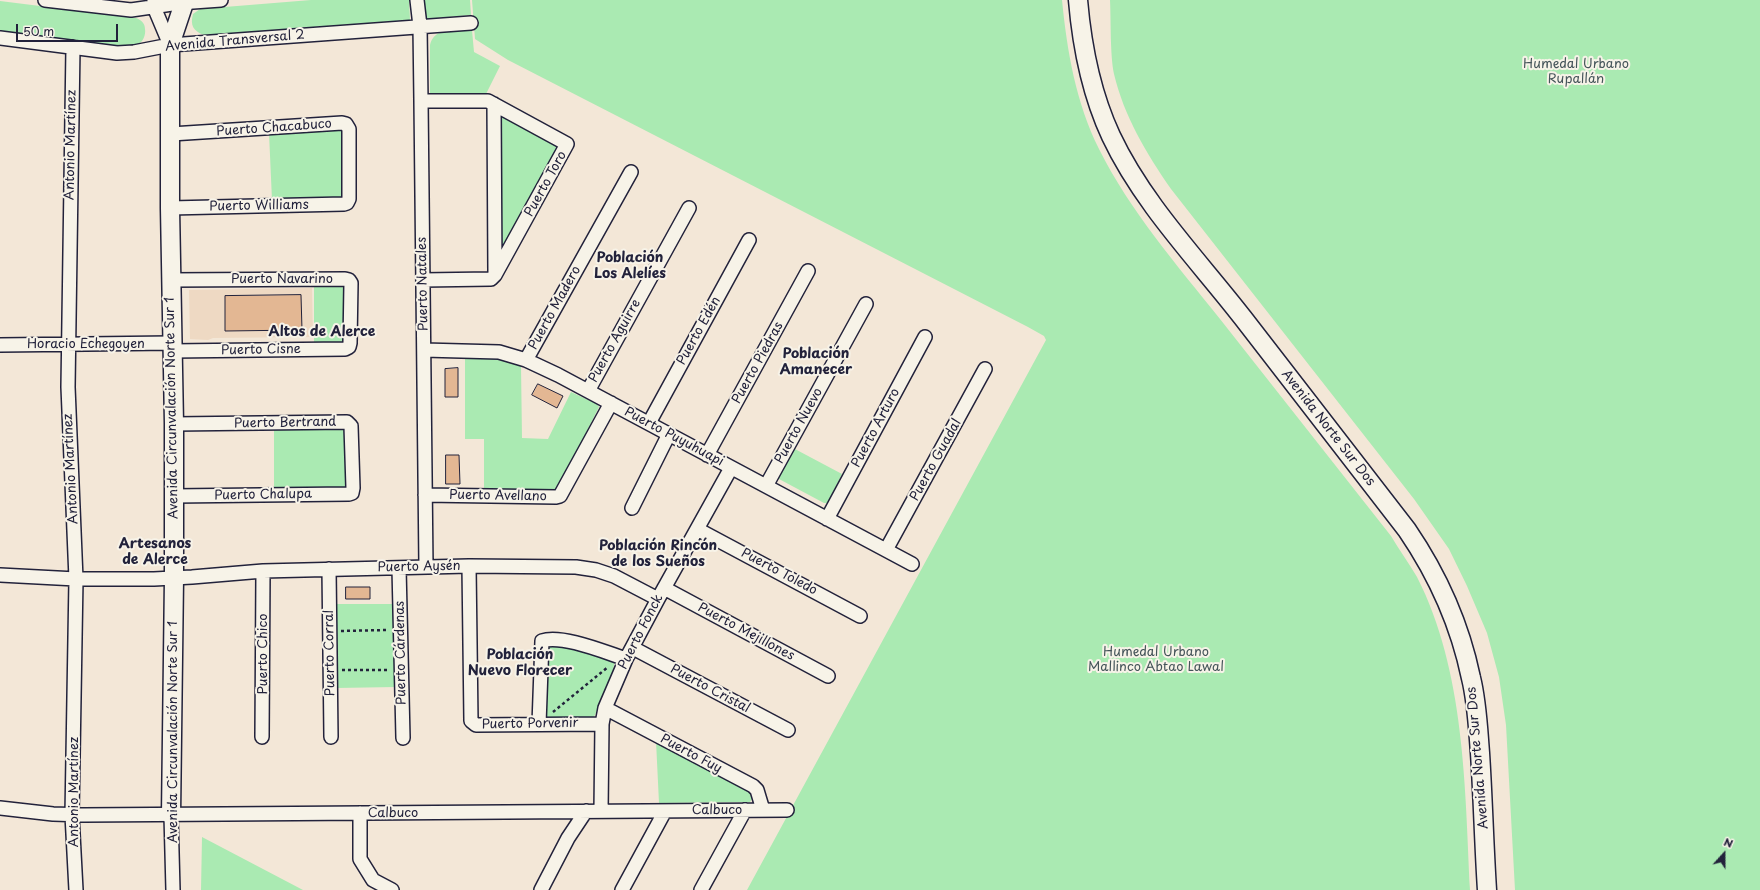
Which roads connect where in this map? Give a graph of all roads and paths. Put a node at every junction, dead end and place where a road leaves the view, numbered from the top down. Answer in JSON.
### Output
{"nodes":[{"id":1,"x":45,"y":0,"type":"edge"},
{"id":2,"x":221,"y":0,"type":"edge"},
{"id":3,"x":417,"y":0,"type":"edge"},
{"id":4,"x":1078,"y":0,"type":"edge"},
{"id":5,"x":185,"y":2,"type":"edge"},
{"id":6,"x":154,"y":4,"type":"edge"},
{"id":7,"x":470,"y":23,"type":"dead end"},
{"id":8,"x":420,"y":26,"type":"junction"},
{"id":9,"x":0,"y":38,"type":"edge"},
{"id":10,"x":170,"y":45,"type":"junction"},
{"id":11,"x":73,"y":47,"type":"junction"},
{"id":12,"x":421,"y":101,"type":"junction"},
{"id":13,"x":494,"y":104,"type":"junction"},
{"id":14,"x":171,"y":134,"type":"junction"},
{"id":15,"x":631,"y":172,"type":"dead end"},
{"id":16,"x":347,"y":203,"type":"joint"},
{"id":17,"x":170,"y":208,"type":"junction"},
{"id":18,"x":689,"y":208,"type":"dead end"},
{"id":19,"x":749,"y":240,"type":"dead end"},
{"id":20,"x":808,"y":271,"type":"dead end"},
{"id":21,"x":495,"y":275,"type":"junction"},
{"id":22,"x":171,"y":280,"type":"junction"},
{"id":23,"x":423,"y":280,"type":"junction"},
{"id":24,"x":866,"y":304,"type":"dead end"},
{"id":25,"x":925,"y":336,"type":"dead end"},
{"id":26,"x":69,"y":344,"type":"junction"},
{"id":27,"x":0,"y":345,"type":"edge"},
{"id":28,"x":172,"y":347,"type":"junction"},
{"id":29,"x":349,"y":347,"type":"joint"},
{"id":30,"x":424,"y":350,"type":"junction"},
{"id":31,"x":526,"y":360,"type":"junction"},
{"id":32,"x":985,"y":369,"type":"dead end"},
{"id":33,"x":588,"y":391,"type":"junction"},
{"id":34,"x":611,"y":403,"type":"junction"},
{"id":35,"x":648,"y":423,"type":"junction"},
{"id":36,"x":174,"y":424,"type":"junction"},
{"id":37,"x":669,"y":434,"type":"junction"},
{"id":38,"x":707,"y":455,"type":"junction"},
{"id":39,"x":731,"y":468,"type":"junction"},
{"id":40,"x":766,"y":486,"type":"junction"},
{"id":41,"x":352,"y":493,"type":"joint"},
{"id":42,"x":425,"y":495,"type":"junction"},
{"id":43,"x":174,"y":496,"type":"junction"},
{"id":44,"x":632,"y":508,"type":"dead end"},
{"id":45,"x":827,"y":519,"type":"junction"},
{"id":46,"x":697,"y":529,"type":"junction"},
{"id":47,"x":886,"y":550,"type":"junction"},
{"id":48,"x":912,"y":564,"type":"dead end"},
{"id":49,"x":469,"y":566,"type":"junction"},
{"id":50,"x":426,"y":567,"type":"junction"},
{"id":51,"x":399,"y":568,"type":"junction"},
{"id":52,"x":329,"y":569,"type":"junction"},
{"id":53,"x":263,"y":571,"type":"junction"},
{"id":54,"x":0,"y":575,"type":"edge"},
{"id":55,"x":174,"y":578,"type":"junction"},
{"id":56,"x":76,"y":579,"type":"junction"},
{"id":57,"x":661,"y":593,"type":"junction"},
{"id":58,"x":860,"y":616,"type":"dead end"},
{"id":59,"x":401,"y":630,"type":"junction"},
{"id":60,"x":330,"y":631,"type":"junction"},
{"id":61,"x":627,"y":655,"type":"junction"},
{"id":62,"x":330,"y":670,"type":"junction"},
{"id":63,"x":402,"y":670,"type":"junction"},
{"id":64,"x":828,"y":676,"type":"dead end"},
{"id":65,"x":605,"y":708,"type":"junction"},
{"id":66,"x":539,"y":724,"type":"junction"},
{"id":67,"x":602,"y":724,"type":"junction"},
{"id":68,"x":788,"y":730,"type":"dead end"},
{"id":69,"x":262,"y":737,"type":"dead end"},
{"id":70,"x":331,"y":737,"type":"dead end"},
{"id":71,"x":403,"y":738,"type":"dead end"},
{"id":72,"x":0,"y":808,"type":"edge"},
{"id":73,"x":745,"y":810,"type":"junction"},
{"id":74,"x":763,"y":810,"type":"junction"},
{"id":75,"x":787,"y":810,"type":"dead end"},
{"id":76,"x":586,"y":811,"type":"junction"},
{"id":77,"x":601,"y":811,"type":"junction"},
{"id":78,"x":665,"y":811,"type":"junction"},
{"id":79,"x":360,"y":813,"type":"junction"},
{"id":80,"x":171,"y":814,"type":"junction"},
{"id":81,"x":72,"y":815,"type":"junction"},
{"id":82,"x":76,"y":890,"type":"edge"},
{"id":83,"x":173,"y":890,"type":"edge"},
{"id":84,"x":392,"y":890,"type":"edge"},
{"id":85,"x":541,"y":890,"type":"edge"},
{"id":86,"x":622,"y":890,"type":"edge"},
{"id":87,"x":701,"y":890,"type":"edge"},
{"id":88,"x":1487,"y":890,"type":"edge"}],
"edges":[{"from":1,"to":6,"type":"street"},
{"from":2,"to":5,"type":"street"},
{"from":3,"to":8,"type":"street","name":"Puerto Natales"},
{"from":4,"to":88,"type":"main road","name":"Avenida Norte Sur Dos"},
{"from":5,"to":6,"type":"street"},
{"from":5,"to":10,"type":"main road","name":"Avenida Circunvalación Norte Sur 1"},
{"from":6,"to":10,"type":"street"},
{"from":7,"to":8,"type":"street","name":"Avenida Transversal 2"},
{"from":8,"to":10,"type":"street","name":"Avenida Transversal 2"},
{"from":8,"to":12,"type":"street","name":"Puerto Natales"},
{"from":9,"to":11,"type":"street","name":"Avenida Transversal 2"},
{"from":10,"to":11,"type":"street","name":"Avenida Transversal 2"},
{"from":10,"to":14,"type":"main road","name":"Avenida Circunvalación Norte Sur 1"},
{"from":11,"to":26,"type":"street","name":"Antonio Martínez"},
{"from":12,"to":13,"type":"street","name":"Puerto Toro"},
{"from":12,"to":23,"type":"street","name":"Puerto Natales"},
{"from":13,"to":21,"type":"street"},
{"from":13,"to":21,"type":"street","name":"Puerto Toro"},
{"from":14,"to":16,"type":"street","name":"Puerto Chacabuco"},
{"from":14,"to":17,"type":"main road","name":"Avenida Circunvalación Norte Sur 1"},
{"from":15,"to":31,"type":"street","name":"Puerto Madero"},
{"from":16,"to":17,"type":"street","name":"Puerto Williams"},
{"from":17,"to":22,"type":"main road","name":"Avenida Circunvalación Norte Sur 1"},
{"from":18,"to":33,"type":"street","name":"Puerto Aguirre"},
{"from":19,"to":35,"type":"street","name":"Puerto Edén"},
{"from":20,"to":38,"type":"street","name":"Puerto Piedras"},
{"from":21,"to":23,"type":"street"},
{"from":22,"to":28,"type":"main road","name":"Avenida Circunvalación Norte Sur 1"},
{"from":22,"to":29,"type":"street","name":"Puerto Navarino"},
{"from":23,"to":30,"type":"street","name":"Puerto Natales"},
{"from":24,"to":40,"type":"street","name":"Puerto Nuevo"},
{"from":25,"to":45,"type":"street","name":"Puerto Arturo"},
{"from":26,"to":27,"type":"street","name":"Horacio Echegoyen"},
{"from":26,"to":28,"type":"street","name":"Horacio Echegoyen"},
{"from":26,"to":56,"type":"street","name":"Antonio Martínez"},
{"from":28,"to":29,"type":"street","name":"Puerto Cisne"},
{"from":28,"to":36,"type":"main road","name":"Avenida Circunvalación Norte Sur 1"},
{"from":30,"to":31,"type":"street","name":"Puerto Puyuhuapi"},
{"from":30,"to":42,"type":"street","name":"Puerto Natales"},
{"from":31,"to":33,"type":"street","name":"Puerto Puyuhuapi"},
{"from":32,"to":47,"type":"street","name":"Puerto Guadal"},
{"from":33,"to":34,"type":"street","name":"Puerto Puyuhuapi"},
{"from":34,"to":35,"type":"street","name":"Puerto Puyuhuapi"},
{"from":34,"to":42,"type":"street","name":"Puerto Avellano"},
{"from":35,"to":37,"type":"street","name":"Puerto Puyuhuapi"},
{"from":36,"to":41,"type":"street","name":"Puerto Bertrand"},
{"from":36,"to":43,"type":"main road","name":"Avenida Circunvalación Norte Sur 1"},
{"from":37,"to":38,"type":"street","name":"Puerto Puyuhuapi"},
{"from":37,"to":44,"type":"street"},
{"from":38,"to":39,"type":"street","name":"Puerto Puyuhuapi"},
{"from":39,"to":40,"type":"street","name":"Puerto Puyuhuapi"},
{"from":39,"to":46,"type":"street","name":"Puerto Fonck"},
{"from":40,"to":45,"type":"street","name":"Puerto Puyuhuapi"},
{"from":41,"to":43,"type":"street","name":"Puerto Chalupa"},
{"from":42,"to":50,"type":"street","name":"Puerto Natales"},
{"from":43,"to":55,"type":"main road","name":"Avenida Circunvalación Norte Sur 1"},
{"from":45,"to":47,"type":"street","name":"Puerto Puyuhuapi"},
{"from":46,"to":57,"type":"street","name":"Puerto Fonck"},
{"from":46,"to":58,"type":"street","name":"Puerto Toledo"},
{"from":47,"to":48,"type":"street","name":"Puerto Puyuhuapi"},
{"from":49,"to":50,"type":"street","name":"Puerto Aysén"},
{"from":49,"to":57,"type":"street","name":"Puerto Aysén"},
{"from":49,"to":66,"type":"street","name":"Puerto Porvenir"},
{"from":50,"to":51,"type":"street","name":"Puerto Aysén"},
{"from":51,"to":52,"type":"street","name":"Puerto Aysén"},
{"from":51,"to":59,"type":"street","name":"Puerto Cárdenas"},
{"from":52,"to":53,"type":"street","name":"Puerto Aysén"},
{"from":52,"to":60,"type":"street","name":"Puerto Corral"},
{"from":53,"to":55,"type":"street","name":"Puerto Aysén"},
{"from":53,"to":69,"type":"street","name":"Puerto Chico"},
{"from":54,"to":56,"type":"street","name":"Puerto Aysén"},
{"from":55,"to":56,"type":"street","name":"Puerto Aysén"},
{"from":55,"to":80,"type":"main road","name":"Avenida Circunvalación Norte Sur 1"},
{"from":56,"to":81,"type":"street","name":"Antonio Martínez"},
{"from":57,"to":61,"type":"street","name":"Puerto Fonck"},
{"from":57,"to":64,"type":"street","name":"Puerto Mejillones"},
{"from":59,"to":60,"type":"path"},
{"from":59,"to":63,"type":"street","name":"Puerto Cárdenas"},
{"from":60,"to":62,"type":"street","name":"Puerto Corral"},
{"from":61,"to":65,"type":"street","name":"Puerto Fonck"},
{"from":61,"to":66,"type":"path"},
{"from":61,"to":66,"type":"street","name":"Puerto Cristal"},
{"from":61,"to":68,"type":"street","name":"Puerto Cristal"},
{"from":62,"to":63,"type":"path"},
{"from":62,"to":70,"type":"street","name":"Puerto Corral"},
{"from":63,"to":71,"type":"street","name":"Puerto Cárdenas"},
{"from":65,"to":67,"type":"street","name":"Puerto Fonck"},
{"from":65,"to":74,"type":"street","name":"Puerto Fuy"},
{"from":66,"to":67,"type":"street","name":"Puerto Porvenir"},
{"from":67,"to":77,"type":"street","name":"Puerto Fonck"},
{"from":72,"to":81,"type":"street","name":"Calbuco"},
{"from":73,"to":74,"type":"street","name":"Calbuco"},
{"from":73,"to":78,"type":"street","name":"Calbuco"},
{"from":73,"to":87,"type":"street"},
{"from":74,"to":75,"type":"street","name":"Calbuco"},
{"from":76,"to":77,"type":"street","name":"Calbuco"},
{"from":76,"to":79,"type":"street","name":"Calbuco"},
{"from":76,"to":85,"type":"street"},
{"from":77,"to":78,"type":"street","name":"Calbuco"},
{"from":78,"to":86,"type":"street"},
{"from":79,"to":80,"type":"street","name":"Calbuco"},
{"from":79,"to":84,"type":"street"},
{"from":80,"to":81,"type":"street","name":"Calbuco"},
{"from":80,"to":83,"type":"street","name":"Avenida Circunvalación Norte Sur 1"},
{"from":81,"to":82,"type":"street","name":"Antonio Martínez"}]}
